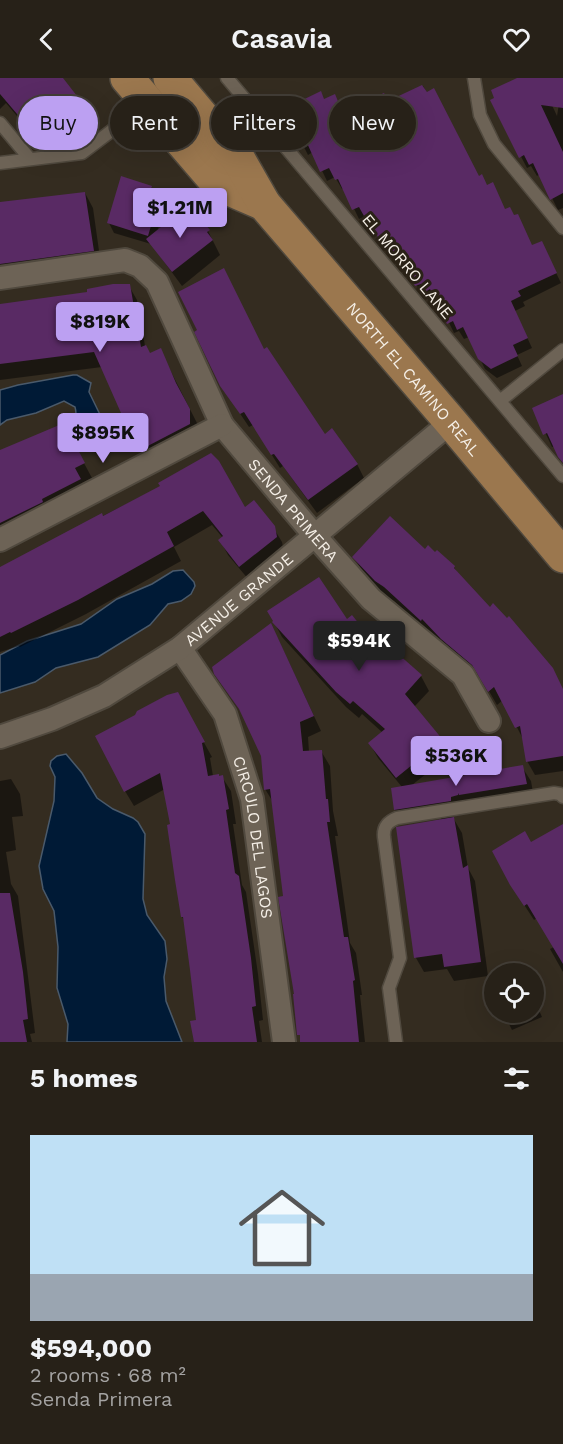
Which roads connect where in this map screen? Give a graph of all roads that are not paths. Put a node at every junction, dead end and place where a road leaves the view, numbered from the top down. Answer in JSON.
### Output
{"nodes":[{"id":1,"x":127,"y":78,"type":"edge"},
{"id":2,"x":227,"y":78,"type":"edge"},
{"id":3,"x":474,"y":78,"type":"edge"},
{"id":4,"x":160,"y":90,"type":"edge"},
{"id":5,"x":0,"y":123,"type":"edge"},
{"id":6,"x":30,"y":159,"type":"junction"},
{"id":7,"x":0,"y":163,"type":"edge"},
{"id":8,"x":563,"y":228,"type":"edge"},
{"id":9,"x":0,"y":278,"type":"edge"},
{"id":10,"x":563,"y":350,"type":"edge"},
{"id":11,"x":500,"y":402,"type":"junction"},
{"id":12,"x":451,"y":422,"type":"junction"},
{"id":13,"x":222,"y":425,"type":"junction"},
{"id":14,"x":563,"y":476,"type":"edge"},
{"id":15,"x":315,"y":536,"type":"junction"},
{"id":16,"x":0,"y":540,"type":"edge"},
{"id":17,"x":563,"y":556,"type":"edge"},
{"id":18,"x":180,"y":648,"type":"junction"},
{"id":19,"x":489,"y":721,"type":"dead end"},
{"id":20,"x":0,"y":737,"type":"edge"},
{"id":21,"x":563,"y":797,"type":"edge"},
{"id":22,"x":284,"y":1042,"type":"edge"},
{"id":23,"x":396,"y":1042,"type":"edge"}],
"edges":[{"from":1,"to":4,"type":"main road","name":"NORTH EL CAMINO REAL"},
{"from":2,"to":11,"type":"lane","name":"EL MORRO LANE"},
{"from":3,"to":8,"type":"lane"},
{"from":4,"to":6,"type":"lane"},
{"from":4,"to":12,"type":"main road","name":"NORTH EL CAMINO REAL"},
{"from":5,"to":6,"type":"lane"},
{"from":6,"to":7,"type":"lane"},
{"from":9,"to":13,"type":"street","name":"SENDA PRIMERA"},
{"from":10,"to":11,"type":"lane"},
{"from":11,"to":14,"type":"lane","name":"EL MORRO LANE"},
{"from":12,"to":15,"type":"street","name":"AVENUE GRANDE"},
{"from":12,"to":17,"type":"main road","name":"NORTH EL CAMINO REAL"},
{"from":13,"to":15,"type":"street","name":"SENDA PRIMERA"},
{"from":13,"to":16,"type":"street"},
{"from":15,"to":18,"type":"street","name":"AVENUE GRANDE"},
{"from":15,"to":19,"type":"street","name":"SENDA PRIMERA"},
{"from":18,"to":20,"type":"street","name":"AVENUE GRANDE"},
{"from":18,"to":22,"type":"street","name":"CIRCULO DEL LAGOS"},
{"from":21,"to":23,"type":"lane"}]}
